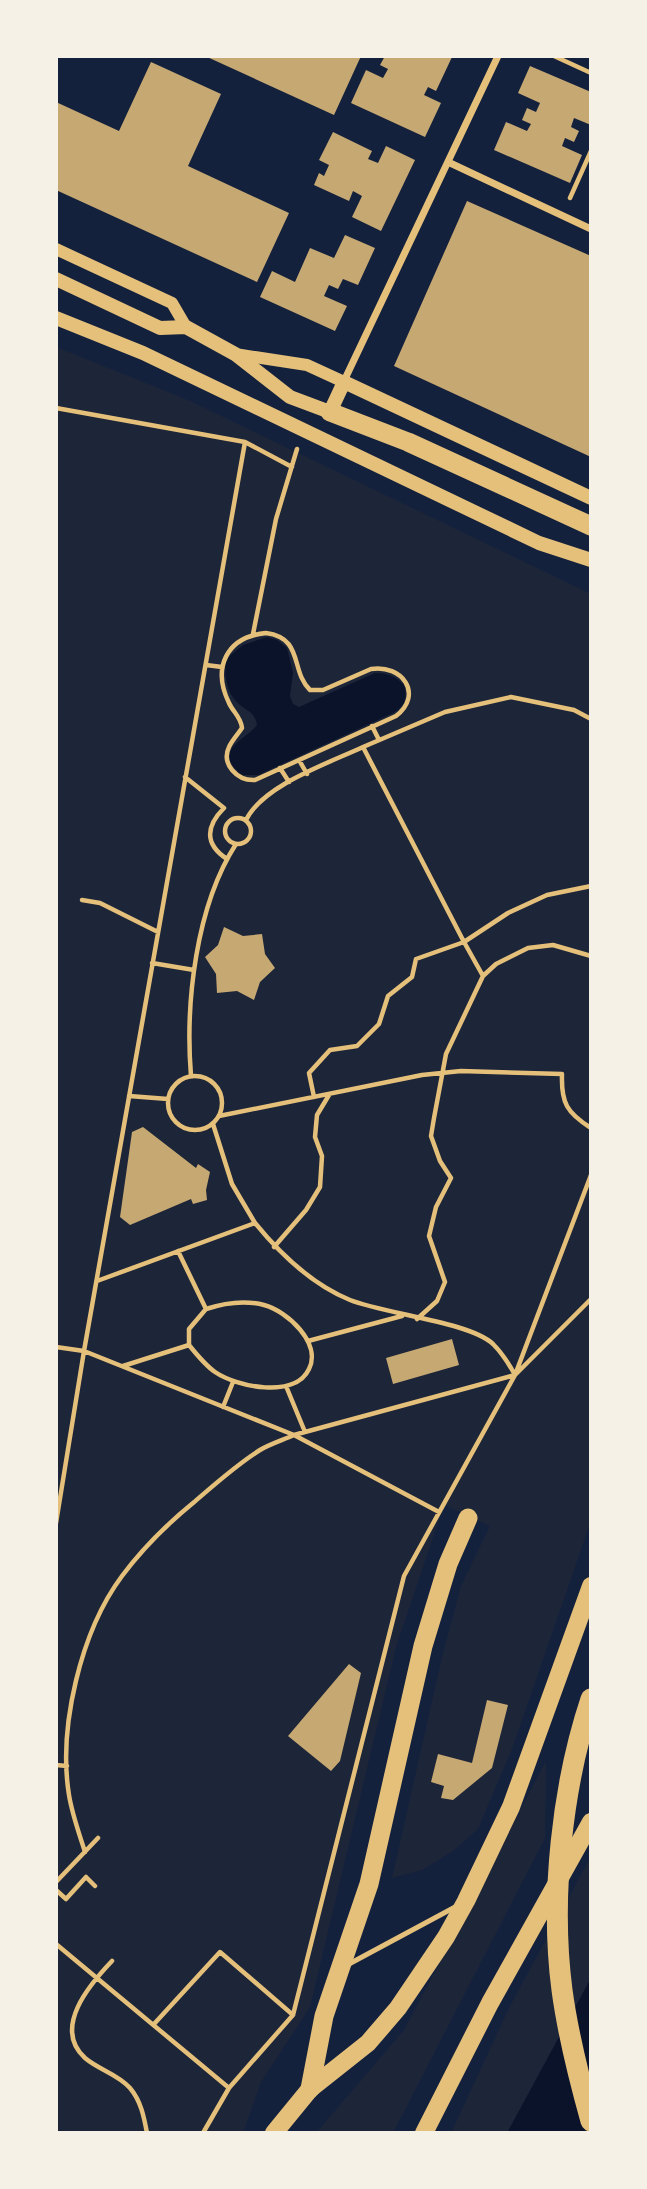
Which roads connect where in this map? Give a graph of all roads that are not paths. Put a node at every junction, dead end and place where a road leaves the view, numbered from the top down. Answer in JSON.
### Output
{"nodes":[{"id":1,"x":498,"y":56,"type":"edge"},
{"id":2,"x":448,"y":162,"type":"junction"},
{"id":3,"x":591,"y":229,"type":"edge"},
{"id":4,"x":56,"y":249,"type":"edge"},
{"id":5,"x":56,"y":279,"type":"edge"},
{"id":6,"x":56,"y":318,"type":"edge"},
{"id":7,"x":186,"y":327,"type":"junction"},
{"id":8,"x":235,"y":354,"type":"junction"},
{"id":9,"x":344,"y":382,"type":"junction"},
{"id":10,"x":330,"y":412,"type":"junction"},
{"id":11,"x":591,"y":498,"type":"edge"},
{"id":12,"x":591,"y":526,"type":"edge"},
{"id":13,"x":591,"y":560,"type":"edge"},
{"id":14,"x":468,"y":1518,"type":"dead end"},
{"id":15,"x":591,"y":1587,"type":"edge"},
{"id":16,"x":591,"y":1699,"type":"edge"},
{"id":17,"x":591,"y":1822,"type":"edge"},
{"id":18,"x":466,"y":1901,"type":"junction"},
{"id":19,"x":342,"y":1967,"type":"junction"},
{"id":20,"x":310,"y":2089,"type":"junction"},
{"id":21,"x":591,"y":2121,"type":"edge"},
{"id":22,"x":274,"y":2133,"type":"edge"},
{"id":23,"x":425,"y":2133,"type":"edge"}],
"edges":[{"from":1,"to":2,"type":"street"},
{"from":2,"to":3,"type":"street"},
{"from":2,"to":9,"type":"street"},
{"from":4,"to":7,"type":"street"},
{"from":5,"to":7,"type":"main road"},
{"from":6,"to":13,"type":"main road"},
{"from":7,"to":8,"type":"main road"},
{"from":8,"to":9,"type":"street"},
{"from":8,"to":10,"type":"main road"},
{"from":9,"to":10,"type":"main road"},
{"from":9,"to":11,"type":"main road"},
{"from":10,"to":12,"type":"highway"},
{"from":14,"to":19,"type":"highway"},
{"from":15,"to":18,"type":"main road"},
{"from":16,"to":21,"type":"highway"},
{"from":17,"to":23,"type":"main road"},
{"from":18,"to":19,"type":"lane"},
{"from":18,"to":20,"type":"main road"},
{"from":19,"to":20,"type":"highway"},
{"from":20,"to":22,"type":"main road"}]}
